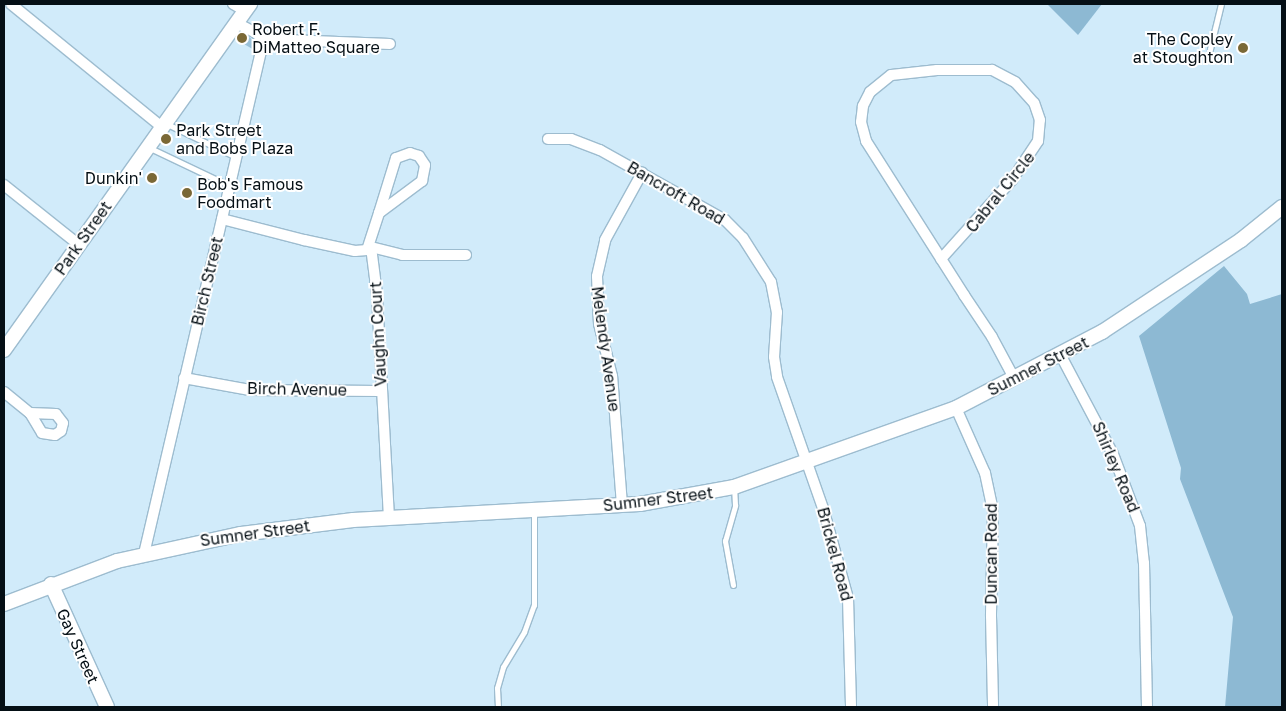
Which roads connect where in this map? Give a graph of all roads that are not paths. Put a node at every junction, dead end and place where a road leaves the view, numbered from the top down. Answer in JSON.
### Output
{"nodes":[{"id":1,"x":11,"y":4,"type":"edge"},
{"id":2,"x":1221,"y":4,"type":"edge"},
{"id":3,"x":243,"y":6,"type":"edge"},
{"id":4,"x":236,"y":23,"type":"junction"},
{"id":5,"x":262,"y":38,"type":"junction"},
{"id":6,"x":390,"y":44,"type":"dead end"},
{"id":7,"x":1210,"y":49,"type":"dead end"},
{"id":8,"x":163,"y":125,"type":"junction"},
{"id":9,"x":548,"y":139,"type":"dead end"},
{"id":10,"x":148,"y":147,"type":"junction"},
{"id":11,"x":236,"y":157,"type":"junction"},
{"id":12,"x":642,"y":173,"type":"junction"},
{"id":13,"x":4,"y":185,"type":"edge"},
{"id":14,"x":230,"y":186,"type":"junction"},
{"id":15,"x":1282,"y":207,"type":"edge"},
{"id":16,"x":378,"y":212,"type":"junction"},
{"id":17,"x":222,"y":219,"type":"junction"},
{"id":18,"x":78,"y":244,"type":"junction"},
{"id":19,"x":370,"y":247,"type":"junction"},
{"id":20,"x":466,"y":255,"type":"dead end"},
{"id":21,"x":941,"y":259,"type":"junction"},
{"id":22,"x":4,"y":350,"type":"edge"},
{"id":23,"x":1060,"y":354,"type":"junction"},
{"id":24,"x":184,"y":378,"type":"junction"},
{"id":25,"x":1014,"y":378,"type":"junction"},
{"id":26,"x":380,"y":391,"type":"junction"},
{"id":27,"x":4,"y":392,"type":"edge"},
{"id":28,"x":956,"y":408,"type":"junction"},
{"id":29,"x":30,"y":414,"type":"dead end"},
{"id":30,"x":807,"y":462,"type":"junction"},
{"id":31,"x":734,"y":487,"type":"junction"},
{"id":32,"x":622,"y":505,"type":"junction"},
{"id":33,"x":534,"y":511,"type":"junction"},
{"id":34,"x":389,"y":518,"type":"junction"},
{"id":35,"x":144,"y":554,"type":"junction"},
{"id":36,"x":51,"y":584,"type":"junction"},
{"id":37,"x":733,"y":585,"type":"dead end"},
{"id":38,"x":4,"y":604,"type":"edge"},
{"id":39,"x":107,"y":707,"type":"edge"},
{"id":40,"x":498,"y":707,"type":"edge"},
{"id":41,"x":851,"y":707,"type":"edge"},
{"id":42,"x":993,"y":707,"type":"edge"},
{"id":43,"x":1147,"y":707,"type":"edge"}],
"edges":[{"from":1,"to":8,"type":"street"},
{"from":2,"to":7,"type":"lane"},
{"from":3,"to":4,"type":"main road","name":"Park Street"},
{"from":4,"to":5,"type":"street"},
{"from":4,"to":8,"type":"main road","name":"Park Street"},
{"from":5,"to":6,"type":"street"},
{"from":5,"to":11,"type":"street","name":"Birch Street"},
{"from":8,"to":10,"type":"main road","name":"Park Street"},
{"from":8,"to":11,"type":"lane"},
{"from":9,"to":12,"type":"street","name":"Bancroft Road"},
{"from":10,"to":14,"type":"lane"},
{"from":10,"to":18,"type":"main road","name":"Park Street"},
{"from":11,"to":14,"type":"street","name":"Birch Street"},
{"from":12,"to":30,"type":"street","name":"Bancroft Road"},
{"from":12,"to":32,"type":"street","name":"Melendy Avenue"},
{"from":13,"to":18,"type":"street"},
{"from":14,"to":17,"type":"street","name":"Birch Street"},
{"from":15,"to":23,"type":"main road","name":"Sumner Street"},
{"from":16,"to":16,"type":"street"},
{"from":16,"to":19,"type":"street"},
{"from":17,"to":19,"type":"street"},
{"from":17,"to":24,"type":"street","name":"Birch Street"},
{"from":18,"to":22,"type":"main road","name":"Park Street"},
{"from":19,"to":20,"type":"street"},
{"from":19,"to":26,"type":"street","name":"Vaughn Court"},
{"from":21,"to":21,"type":"street","name":"Cabral Circle"},
{"from":21,"to":25,"type":"street","name":"Cabral Circle"},
{"from":23,"to":25,"type":"main road","name":"Sumner Street"},
{"from":23,"to":43,"type":"street","name":"Shirley Road"},
{"from":24,"to":26,"type":"street","name":"Birch Avenue"},
{"from":24,"to":35,"type":"street","name":"Birch Street"},
{"from":25,"to":28,"type":"main road","name":"Sumner Street"},
{"from":26,"to":34,"type":"street","name":"Vaughn Court"},
{"from":27,"to":29,"type":"street"},
{"from":28,"to":30,"type":"main road","name":"Sumner Street"},
{"from":28,"to":42,"type":"street","name":"Duncan Road"},
{"from":30,"to":31,"type":"main road","name":"Sumner Street"},
{"from":30,"to":41,"type":"street","name":"Brickel Road"},
{"from":31,"to":32,"type":"main road","name":"Sumner Street"},
{"from":31,"to":37,"type":"lane"},
{"from":32,"to":33,"type":"main road","name":"Sumner Street"},
{"from":33,"to":34,"type":"main road","name":"Sumner Street"},
{"from":33,"to":40,"type":"lane"},
{"from":34,"to":35,"type":"main road","name":"Sumner Street"},
{"from":35,"to":36,"type":"main road","name":"Sumner Street"},
{"from":36,"to":38,"type":"main road","name":"Sumner Street"},
{"from":36,"to":39,"type":"main road","name":"Gay Street"}]}
